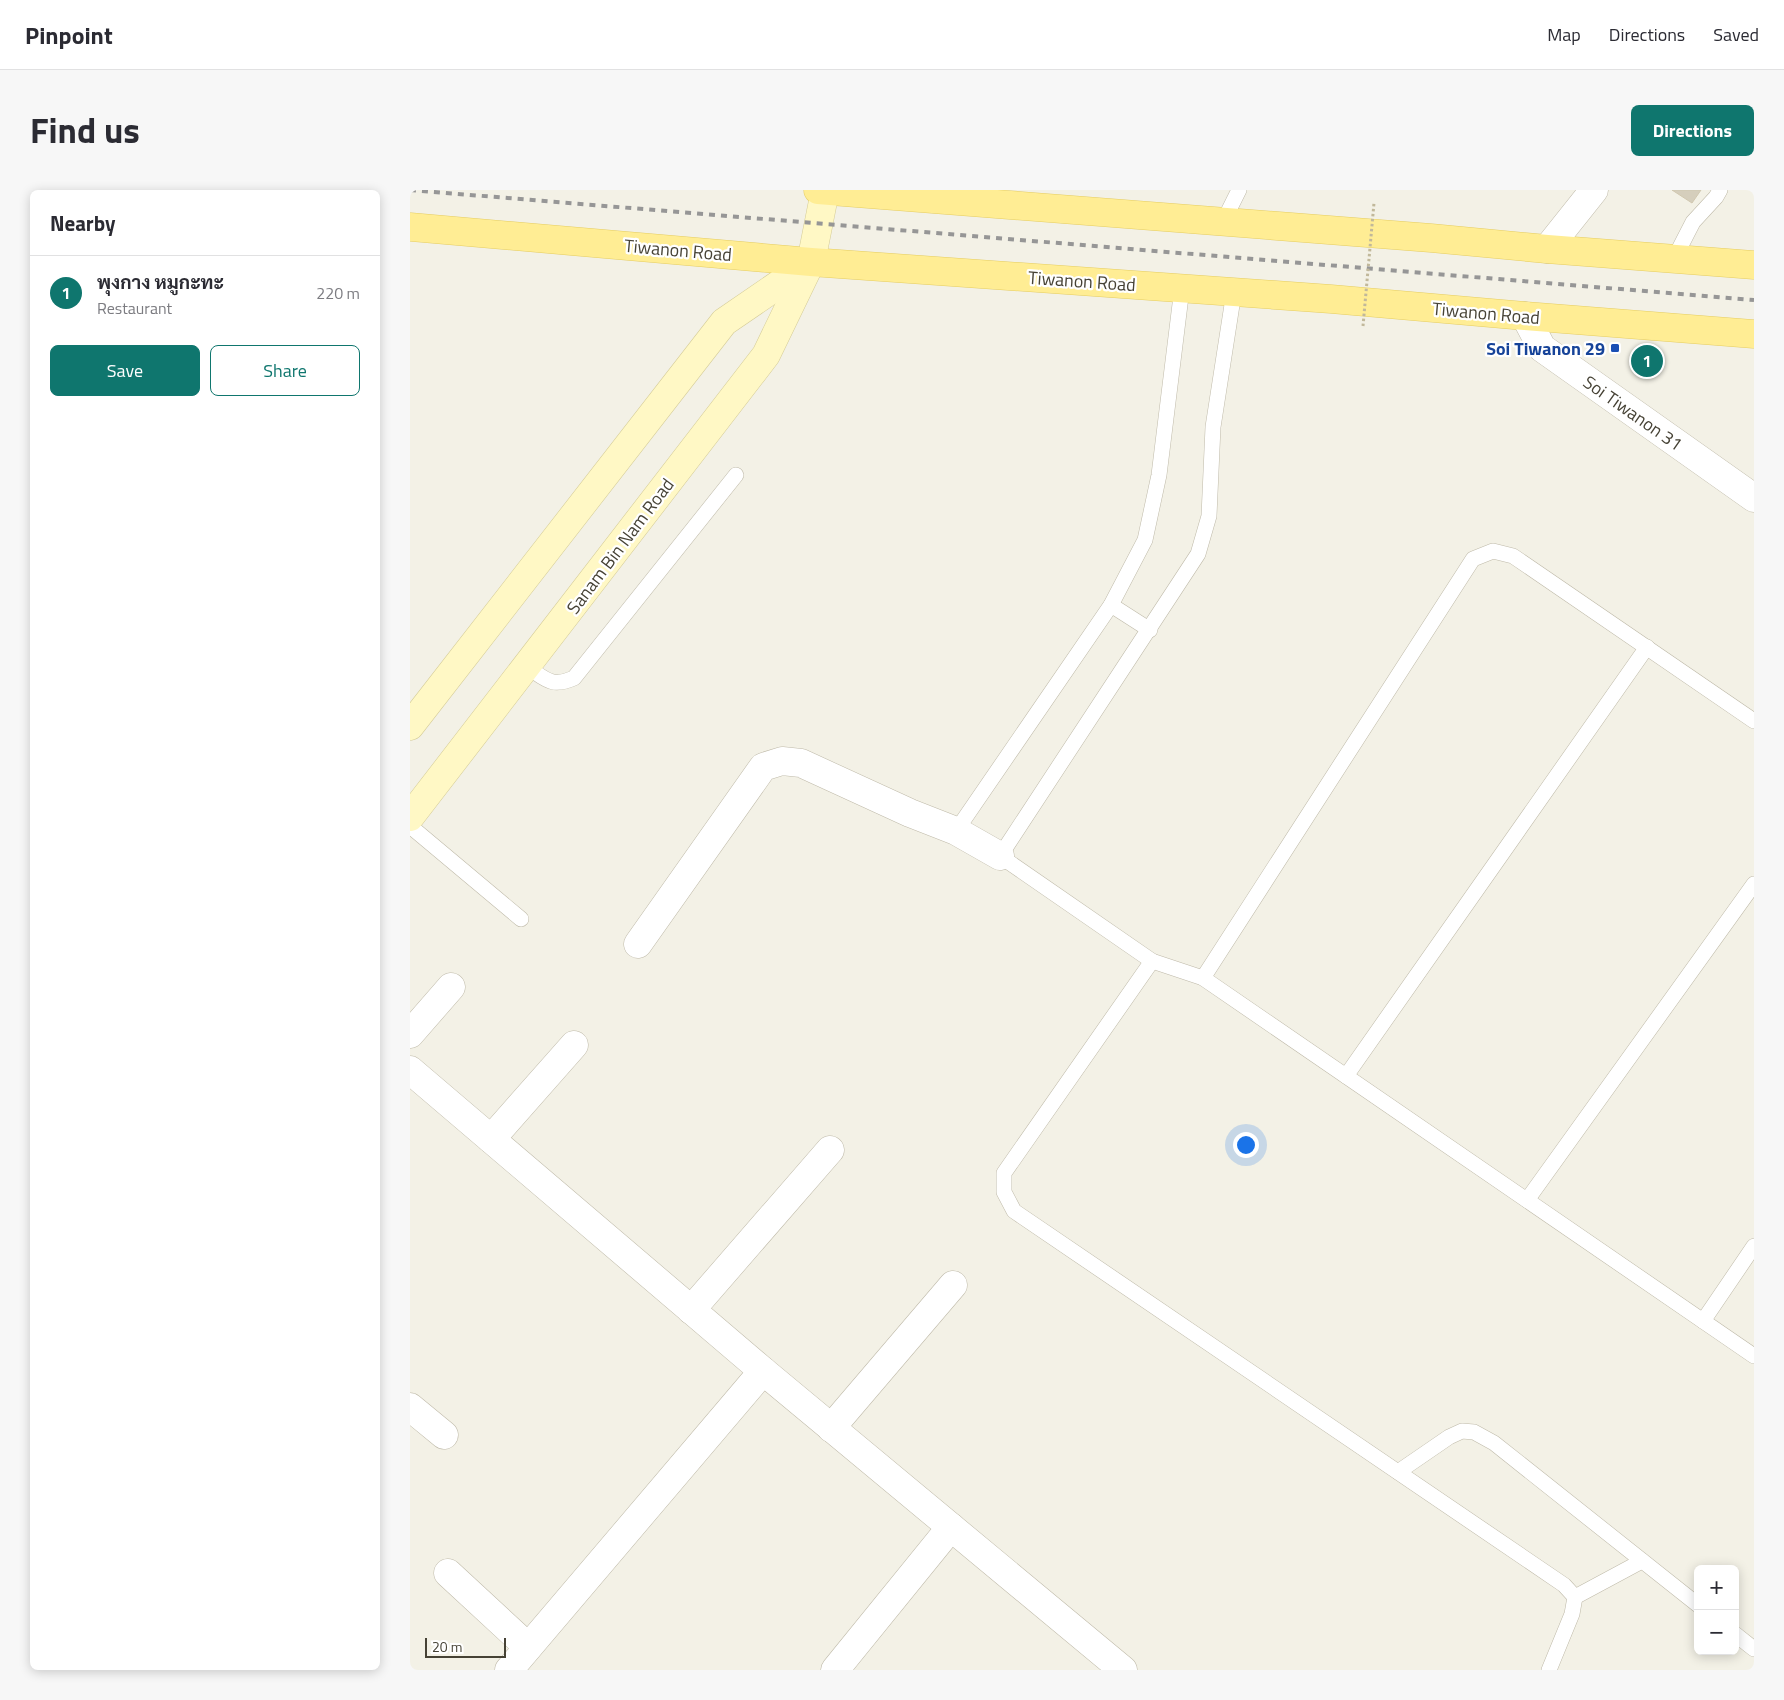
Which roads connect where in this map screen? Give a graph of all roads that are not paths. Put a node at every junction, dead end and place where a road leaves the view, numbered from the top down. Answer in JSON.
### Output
{"nodes":[{"id":1,"x":818,"y":190,"type":"edge"},
{"id":2,"x":1239,"y":190,"type":"edge"},
{"id":3,"x":1594,"y":190,"type":"edge"},
{"id":4,"x":1720,"y":190,"type":"edge"},
{"id":5,"x":825,"y":191,"type":"edge"},
{"id":6,"x":900,"y":193,"type":"edge"},
{"id":7,"x":1223,"y":222,"type":"junction"},
{"id":8,"x":410,"y":228,"type":"edge"},
{"id":9,"x":1547,"y":249,"type":"junction"},
{"id":10,"x":1674,"y":259,"type":"junction"},
{"id":11,"x":811,"y":262,"type":"junction"},
{"id":12,"x":1754,"y":265,"type":"edge"},
{"id":13,"x":1182,"y":288,"type":"junction"},
{"id":14,"x":1234,"y":292,"type":"junction"},
{"id":15,"x":1525,"y":316,"type":"junction"},
{"id":16,"x":1754,"y":334,"type":"edge"},
{"id":17,"x":736,"y":475,"type":"dead end"},
{"id":18,"x":1754,"y":498,"type":"edge"},
{"id":19,"x":1111,"y":605,"type":"junction"},
{"id":20,"x":1150,"y":630,"type":"junction"},
{"id":21,"x":1647,"y":647,"type":"junction"},
{"id":22,"x":527,"y":667,"type":"junction"},
{"id":23,"x":1754,"y":721,"type":"edge"},
{"id":24,"x":410,"y":726,"type":"edge"},
{"id":25,"x":410,"y":817,"type":"edge"},
{"id":26,"x":410,"y":826,"type":"edge"},
{"id":27,"x":956,"y":831,"type":"junction"},
{"id":28,"x":1000,"y":856,"type":"junction"},
{"id":29,"x":1754,"y":884,"type":"edge"},
{"id":30,"x":522,"y":919,"type":"dead end"},
{"id":31,"x":638,"y":944,"type":"dead end"},
{"id":32,"x":1152,"y":961,"type":"junction"},
{"id":33,"x":1203,"y":978,"type":"junction"},
{"id":34,"x":451,"y":987,"type":"dead end"},
{"id":35,"x":410,"y":1034,"type":"edge"},
{"id":36,"x":574,"y":1045,"type":"dead end"},
{"id":37,"x":410,"y":1070,"type":"edge"},
{"id":38,"x":1346,"y":1076,"type":"junction"},
{"id":39,"x":491,"y":1139,"type":"junction"},
{"id":40,"x":830,"y":1150,"type":"dead end"},
{"id":41,"x":1527,"y":1200,"type":"junction"},
{"id":42,"x":1754,"y":1246,"type":"edge"},
{"id":43,"x":953,"y":1285,"type":"dead end"},
{"id":44,"x":692,"y":1310,"type":"junction"},
{"id":45,"x":1703,"y":1321,"type":"junction"},
{"id":46,"x":1754,"y":1356,"type":"edge"},
{"id":47,"x":763,"y":1371,"type":"junction"},
{"id":48,"x":410,"y":1407,"type":"edge"},
{"id":49,"x":831,"y":1428,"type":"junction"},
{"id":50,"x":444,"y":1435,"type":"dead end"},
{"id":51,"x":1398,"y":1472,"type":"junction"},
{"id":52,"x":951,"y":1528,"type":"junction"},
{"id":53,"x":1642,"y":1561,"type":"junction"},
{"id":54,"x":448,"y":1573,"type":"dead end"},
{"id":55,"x":1575,"y":1598,"type":"junction"},
{"id":56,"x":1694,"y":1602,"type":"edge"},
{"id":57,"x":1739,"y":1637,"type":"edge"},
{"id":58,"x":528,"y":1647,"type":"junction"},
{"id":59,"x":1754,"y":1649,"type":"edge"},
{"id":60,"x":509,"y":1670,"type":"edge"},
{"id":61,"x":834,"y":1670,"type":"edge"},
{"id":62,"x":1123,"y":1670,"type":"edge"},
{"id":63,"x":1549,"y":1670,"type":"edge"}],
"edges":[{"from":1,"to":5,"type":"main road"},
{"from":2,"to":7,"type":"lane"},
{"from":3,"to":9,"type":"street"},
{"from":4,"to":10,"type":"lane"},
{"from":5,"to":6,"type":"main road"},
{"from":5,"to":11,"type":"main road","name":"Sanam Bin Nam Road"},
{"from":6,"to":7,"type":"main road"},
{"from":7,"to":9,"type":"main road"},
{"from":8,"to":11,"type":"main road","name":"Tiwanon Road"},
{"from":9,"to":10,"type":"main road"},
{"from":10,"to":12,"type":"main road"},
{"from":11,"to":13,"type":"main road","name":"Tiwanon Road"},
{"from":11,"to":22,"type":"main road","name":"Sanam Bin Nam Road"},
{"from":11,"to":24,"type":"main road"},
{"from":13,"to":14,"type":"main road","name":"Tiwanon Road"},
{"from":13,"to":19,"type":"lane"},
{"from":14,"to":15,"type":"main road","name":"Tiwanon Road"},
{"from":14,"to":20,"type":"lane"},
{"from":15,"to":16,"type":"main road","name":"Tiwanon Road"},
{"from":15,"to":18,"type":"street","name":"Soi Tiwanon 31"},
{"from":17,"to":22,"type":"lane"},
{"from":19,"to":20,"type":"lane"},
{"from":19,"to":27,"type":"lane"},
{"from":20,"to":28,"type":"lane"},
{"from":21,"to":23,"type":"lane"},
{"from":21,"to":33,"type":"lane"},
{"from":21,"to":38,"type":"lane"},
{"from":22,"to":25,"type":"main road","name":"Sanam Bin Nam Road"},
{"from":26,"to":30,"type":"lane"},
{"from":27,"to":28,"type":"street"},
{"from":27,"to":31,"type":"street"},
{"from":28,"to":32,"type":"lane"},
{"from":29,"to":41,"type":"lane"},
{"from":32,"to":33,"type":"lane"},
{"from":32,"to":51,"type":"lane"},
{"from":33,"to":38,"type":"lane"},
{"from":34,"to":35,"type":"street"},
{"from":36,"to":39,"type":"street"},
{"from":37,"to":39,"type":"street"},
{"from":38,"to":41,"type":"lane"},
{"from":39,"to":44,"type":"street"},
{"from":40,"to":44,"type":"street"},
{"from":41,"to":45,"type":"lane"},
{"from":42,"to":45,"type":"lane"},
{"from":43,"to":49,"type":"street"},
{"from":44,"to":47,"type":"street"},
{"from":45,"to":46,"type":"lane"},
{"from":47,"to":49,"type":"street"},
{"from":47,"to":58,"type":"street"},
{"from":48,"to":50,"type":"street"},
{"from":49,"to":52,"type":"street"},
{"from":51,"to":53,"type":"lane"},
{"from":51,"to":55,"type":"lane"},
{"from":52,"to":61,"type":"street"},
{"from":52,"to":62,"type":"street"},
{"from":53,"to":55,"type":"lane"},
{"from":53,"to":56,"type":"lane"},
{"from":54,"to":58,"type":"street"},
{"from":55,"to":63,"type":"lane"},
{"from":57,"to":59,"type":"lane"},
{"from":58,"to":60,"type":"street"}]}
